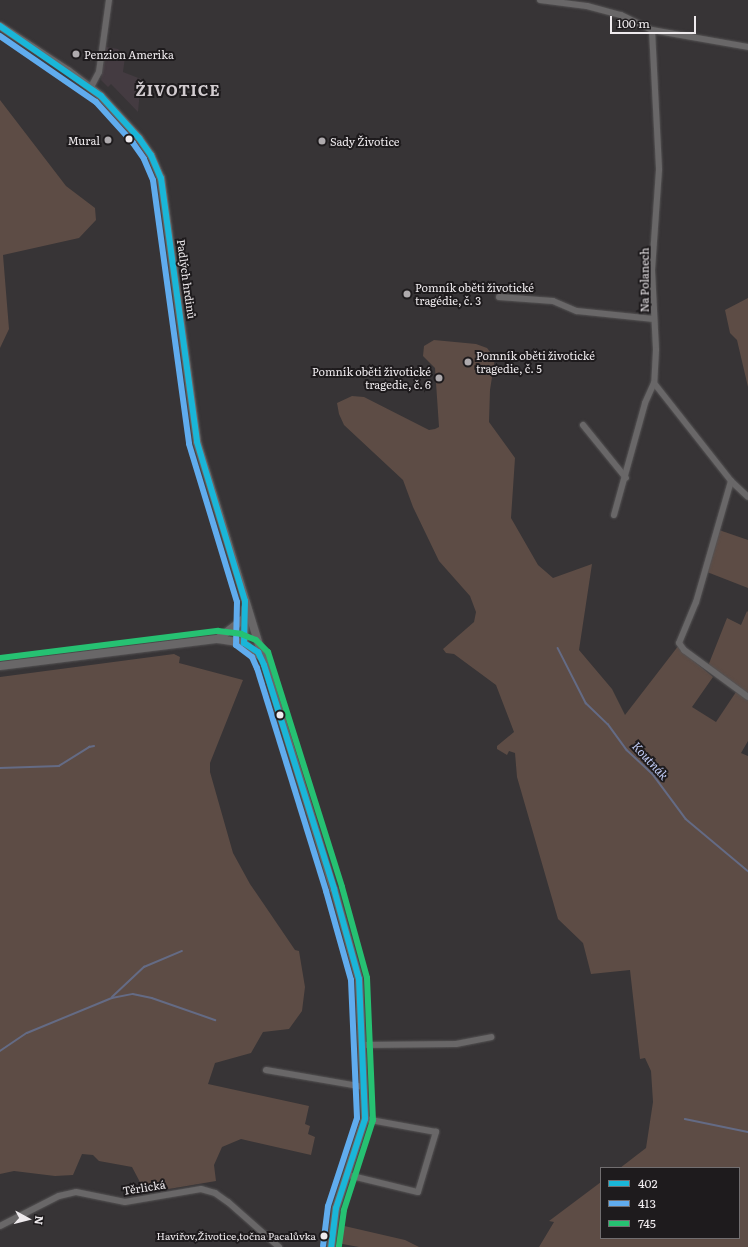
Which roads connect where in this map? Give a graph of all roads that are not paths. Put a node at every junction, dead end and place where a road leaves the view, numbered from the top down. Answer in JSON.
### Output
{"nodes":[{"id":1,"x":109,"y":0,"type":"edge"},
{"id":2,"x":540,"y":0,"type":"edge"},
{"id":3,"x":0,"y":26,"type":"edge"},
{"id":4,"x":652,"y":30,"type":"junction"},
{"id":5,"x":748,"y":47,"type":"edge"},
{"id":6,"x":91,"y":88,"type":"junction"},
{"id":7,"x":499,"y":297,"type":"dead end"},
{"id":8,"x":654,"y":319,"type":"junction"},
{"id":9,"x":654,"y":383,"type":"junction"},
{"id":10,"x":584,"y":425,"type":"dead end"},
{"id":11,"x":626,"y":478,"type":"junction"},
{"id":12,"x":731,"y":481,"type":"junction"},
{"id":13,"x":748,"y":498,"type":"edge"},
{"id":14,"x":614,"y":515,"type":"dead end"},
{"id":15,"x":245,"y":601,"type":"junction"},
{"id":16,"x":244,"y":619,"type":"junction"},
{"id":17,"x":254,"y":628,"type":"junction"},
{"id":18,"x":218,"y":639,"type":"junction"},
{"id":19,"x":244,"y":643,"type":"junction"},
{"id":20,"x":264,"y":665,"type":"junction"},
{"id":21,"x":0,"y":666,"type":"edge"},
{"id":22,"x":748,"y":697,"type":"edge"},
{"id":23,"x":491,"y":1037,"type":"dead end"},
{"id":24,"x":362,"y":1045,"type":"junction"},
{"id":25,"x":266,"y":1070,"type":"dead end"},
{"id":26,"x":364,"y":1087,"type":"junction"},
{"id":27,"x":365,"y":1119,"type":"junction"},
{"id":28,"x":348,"y":1175,"type":"junction"},
{"id":29,"x":0,"y":1226,"type":"edge"},
{"id":30,"x":279,"y":1247,"type":"edge"},
{"id":31,"x":331,"y":1247,"type":"edge"}],
"edges":[{"from":1,"to":6,"type":"street"},
{"from":2,"to":4,"type":"street"},
{"from":3,"to":6,"type":"main road","name":"Padlých hrdinů"},
{"from":4,"to":5,"type":"street"},
{"from":4,"to":8,"type":"street","name":"Na Polanech"},
{"from":6,"to":15,"type":"main road","name":"Padlých hrdinů"},
{"from":7,"to":8,"type":"street"},
{"from":8,"to":9,"type":"street","name":"Na Polanech"},
{"from":9,"to":11,"type":"street"},
{"from":9,"to":12,"type":"street"},
{"from":10,"to":11,"type":"street"},
{"from":11,"to":14,"type":"street"},
{"from":12,"to":13,"type":"street"},
{"from":12,"to":22,"type":"street"},
{"from":15,"to":16,"type":"main road","name":"Padlých hrdinů"},
{"from":15,"to":17,"type":"main road","name":"Padlých hrdinů"},
{"from":16,"to":18,"type":"main road"},
{"from":16,"to":19,"type":"main road","name":"Padlých hrdinů"},
{"from":17,"to":19,"type":"main road"},
{"from":17,"to":20,"type":"main road","name":"Padlých hrdinů"},
{"from":18,"to":19,"type":"main road"},
{"from":18,"to":21,"type":"main road"},
{"from":19,"to":20,"type":"main road"},
{"from":20,"to":24,"type":"main road","name":"Padlých hrdinů"},
{"from":23,"to":24,"type":"street"},
{"from":24,"to":26,"type":"main road","name":"Padlých hrdinů"},
{"from":25,"to":26,"type":"street"},
{"from":26,"to":27,"type":"main road","name":"Padlých hrdinů"},
{"from":27,"to":28,"type":"main road","name":"Padlých hrdinů"},
{"from":27,"to":28,"type":"street"},
{"from":28,"to":31,"type":"main road","name":"Padlých hrdinů"},
{"from":29,"to":30,"type":"street","name":"Těrlická"}]}
